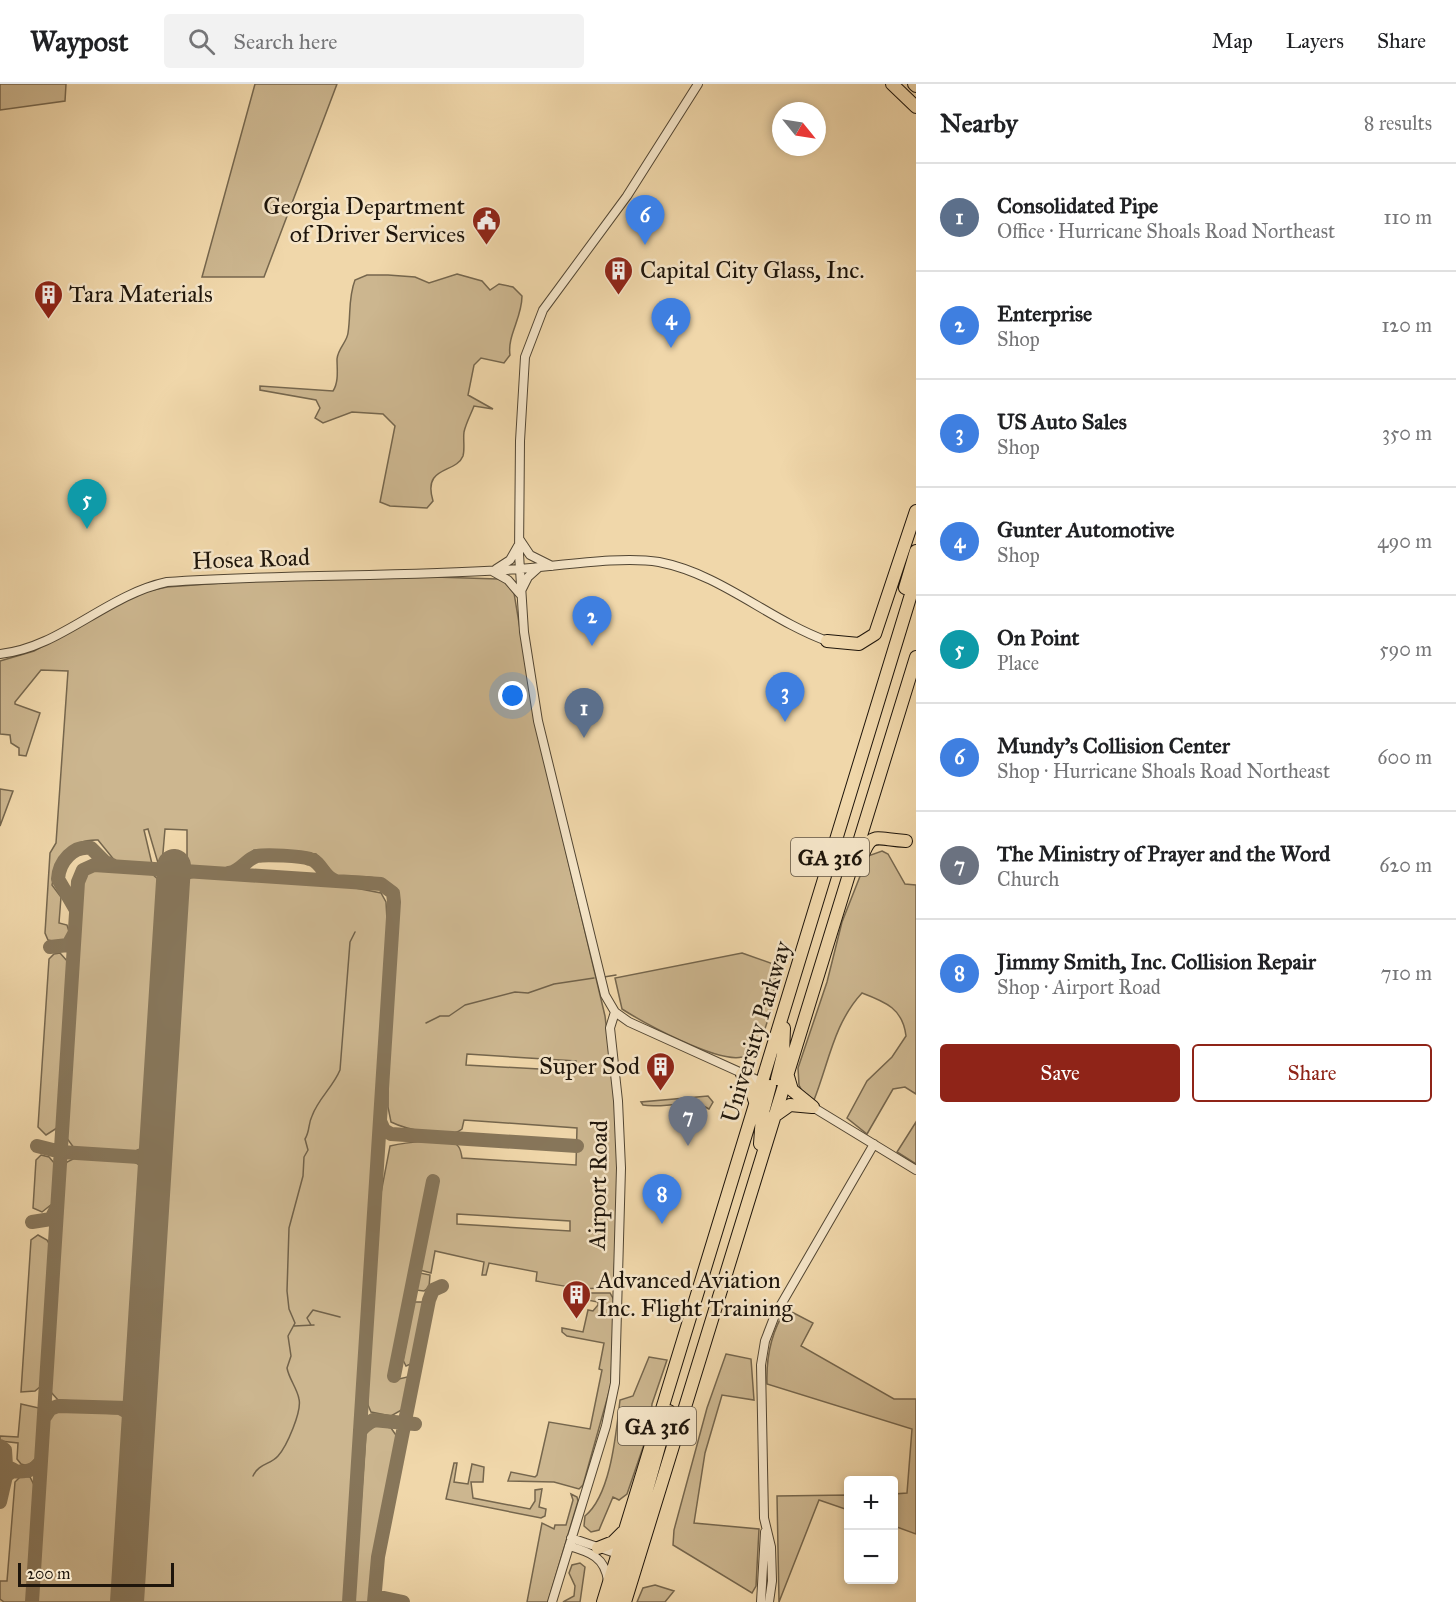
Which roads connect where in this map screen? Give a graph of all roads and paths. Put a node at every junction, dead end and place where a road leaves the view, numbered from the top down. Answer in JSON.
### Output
{"nodes":[{"id":1,"x":892,"y":84,"type":"edge"},
{"id":2,"x":698,"y":85,"type":"edge"},
{"id":3,"x":916,"y":107,"type":"edge"},
{"id":4,"x":916,"y":511,"type":"edge"},
{"id":5,"x":519,"y":541,"type":"junction"},
{"id":6,"x":916,"y":551,"type":"edge"},
{"id":7,"x":553,"y":566,"type":"junction"},
{"id":8,"x":539,"y":567,"type":"junction"},
{"id":9,"x":519,"y":569,"type":"junction"},
{"id":10,"x":492,"y":571,"type":"junction"},
{"id":11,"x":916,"y":578,"type":"edge"},
{"id":12,"x":521,"y":594,"type":"junction"},
{"id":13,"x":827,"y":641,"type":"joint"},
{"id":14,"x":0,"y":654,"type":"edge"},
{"id":15,"x":916,"y":658,"type":"edge"},
{"id":16,"x":872,"y":717,"type":"junction"},
{"id":17,"x":906,"y":841,"type":"dead end"},
{"id":18,"x":830,"y":932,"type":"junction"},
{"id":19,"x":615,"y":1012,"type":"junction"},
{"id":20,"x":784,"y":1012,"type":"junction"},
{"id":21,"x":768,"y":1063,"type":"junction"},
{"id":22,"x":787,"y":1071,"type":"junction"},
{"id":23,"x":742,"y":1074,"type":"junction"},
{"id":24,"x":772,"y":1086,"type":"junction"},
{"id":25,"x":756,"y":1104,"type":"junction"},
{"id":26,"x":813,"y":1107,"type":"junction"},
{"id":27,"x":773,"y":1118,"type":"junction"},
{"id":28,"x":874,"y":1144,"type":"junction"},
{"id":29,"x":760,"y":1160,"type":"junction"},
{"id":30,"x":916,"y":1170,"type":"edge"},
{"id":31,"x":677,"y":1360,"type":"junction"},
{"id":32,"x":575,"y":1524,"type":"junction"},
{"id":33,"x":626,"y":1529,"type":"junction"},
{"id":34,"x":570,"y":1542,"type":"junction"},
{"id":35,"x":592,"y":1545,"type":"junction"},
{"id":36,"x":618,"y":1554,"type":"junction"},
{"id":37,"x":635,"y":1568,"type":"junction"},
{"id":38,"x":608,"y":1586,"type":"junction"},
{"id":39,"x":552,"y":1602,"type":"edge"},
{"id":40,"x":603,"y":1602,"type":"edge"},
{"id":41,"x":614,"y":1602,"type":"edge"},
{"id":42,"x":625,"y":1602,"type":"edge"},
{"id":43,"x":767,"y":1602,"type":"edge"}],
"edges":[{"from":1,"to":3,"type":"highway"},
{"from":2,"to":5,"type":"street"},
{"from":4,"to":13,"type":"highway"},
{"from":5,"to":7,"type":"street"},
{"from":5,"to":9,"type":"street"},
{"from":5,"to":10,"type":"street"},
{"from":6,"to":16,"type":"highway"},
{"from":7,"to":8,"type":"street","name":"Hosea Road"},
{"from":7,"to":13,"type":"street","name":"Hosea Road"},
{"from":8,"to":9,"type":"street","name":"Hosea Road"},
{"from":8,"to":12,"type":"street"},
{"from":9,"to":10,"type":"street","name":"Hosea Road"},
{"from":9,"to":12,"type":"street"},
{"from":10,"to":12,"type":"street"},
{"from":10,"to":14,"type":"street","name":"Hosea Road"},
{"from":11,"to":16,"type":"highway","name":"University Parkway","number":"GA 316"},
{"from":12,"to":19,"type":"street"},
{"from":15,"to":18,"type":"highway","name":"University Parkway","number":"GA 316"},
{"from":16,"to":20,"type":"highway","name":"University Parkway","number":"GA 316"},
{"from":17,"to":18,"type":"highway"},
{"from":18,"to":22,"type":"highway","name":"University Parkway","number":"GA 316"},
{"from":19,"to":23,"type":"street"},
{"from":19,"to":32,"type":"street","name":"Airport Road"},
{"from":20,"to":21,"type":"highway","name":"University Parkway","number":"GA 316"},
{"from":20,"to":24,"type":"highway"},
{"from":21,"to":23,"type":"highway"},
{"from":21,"to":24,"type":"highway","name":"University Parkway","number":"GA 316"},
{"from":22,"to":24,"type":"highway","name":"University Parkway","number":"GA 316"},
{"from":22,"to":26,"type":"highway"},
{"from":23,"to":24,"type":"street"},
{"from":23,"to":25,"type":"highway"},
{"from":24,"to":25,"type":"highway","name":"University Parkway","number":"GA 316"},
{"from":24,"to":26,"type":"street"},
{"from":24,"to":27,"type":"highway","name":"University Parkway","number":"GA 316"},
{"from":24,"to":29,"type":"highway"},
{"from":25,"to":31,"type":"highway","name":"University Parkway","number":"GA 316"},
{"from":26,"to":27,"type":"highway"},
{"from":26,"to":28,"type":"street"},
{"from":27,"to":29,"type":"highway","name":"University Parkway","number":"GA 316"},
{"from":28,"to":30,"type":"street"},
{"from":28,"to":43,"type":"street"},
{"from":29,"to":37,"type":"highway","name":"University Parkway","number":"GA 316"},
{"from":31,"to":33,"type":"highway","name":"University Parkway","number":"GA 316"},
{"from":31,"to":37,"type":"highway"},
{"from":32,"to":34,"type":"street","name":"Airport Road"},
{"from":32,"to":35,"type":"street"},
{"from":33,"to":35,"type":"highway"},
{"from":33,"to":36,"type":"highway","name":"University Parkway","number":"GA 316"},
{"from":34,"to":35,"type":"street"},
{"from":34,"to":38,"type":"street"},
{"from":34,"to":39,"type":"street","name":"Airport Road"},
{"from":35,"to":36,"type":"street"},
{"from":36,"to":38,"type":"highway","name":"University Parkway","number":"GA 316"},
{"from":36,"to":41,"type":"highway"},
{"from":37,"to":42,"type":"highway","name":"University Parkway","number":"GA 316"},
{"from":38,"to":40,"type":"highway","name":"University Parkway","number":"GA 316"}]}
